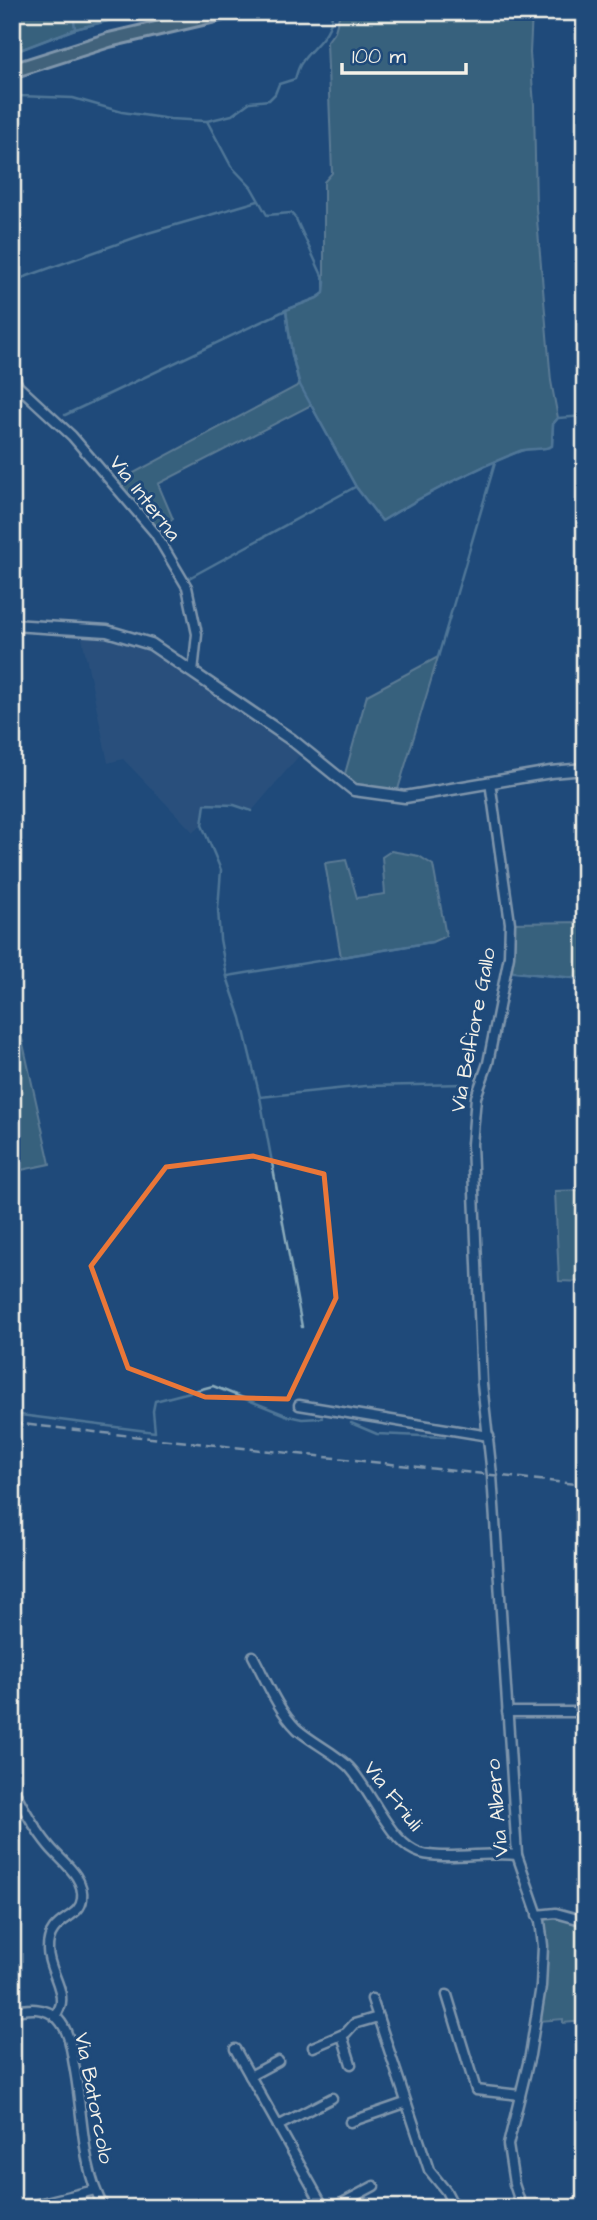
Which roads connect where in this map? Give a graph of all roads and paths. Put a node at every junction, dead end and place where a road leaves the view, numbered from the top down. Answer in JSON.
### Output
{"nodes":[{"id":1,"x":228,"y":12,"type":"edge"},
{"id":2,"x":12,"y":71,"type":"edge"},
{"id":3,"x":12,"y":371,"type":"edge"},
{"id":4,"x":12,"y":625,"type":"edge"},
{"id":5,"x":193,"y":672,"type":"junction"},
{"id":6,"x":585,"y":769,"type":"edge"},
{"id":7,"x":490,"y":782,"type":"junction"},
{"id":8,"x":299,"y":1405,"type":"dead end"},
{"id":9,"x":489,"y":1436,"type":"junction"},
{"id":10,"x":493,"y":1481,"type":"joint"},
{"id":11,"x":253,"y":1656,"type":"dead end"},
{"id":12,"x":507,"y":1712,"type":"junction"},
{"id":13,"x":585,"y":1712,"type":"edge"},
{"id":14,"x":12,"y":1786,"type":"edge"},
{"id":15,"x":516,"y":1855,"type":"junction"},
{"id":16,"x":537,"y":1915,"type":"junction"},
{"id":17,"x":585,"y":1921,"type":"edge"},
{"id":18,"x":447,"y":1995,"type":"dead end"},
{"id":19,"x":372,"y":1999,"type":"dead end"},
{"id":20,"x":12,"y":2012,"type":"edge"},
{"id":21,"x":55,"y":2017,"type":"junction"},
{"id":22,"x":378,"y":2017,"type":"junction"},
{"id":23,"x":342,"y":2035,"type":"junction"},
{"id":24,"x":313,"y":2047,"type":"dead end"},
{"id":25,"x":235,"y":2049,"type":"dead end"},
{"id":26,"x":278,"y":2061,"type":"dead end"},
{"id":27,"x":351,"y":2063,"type":"dead end"},
{"id":28,"x":250,"y":2076,"type":"junction"},
{"id":29,"x":520,"y":2095,"type":"junction"},
{"id":30,"x":332,"y":2098,"type":"dead end"},
{"id":31,"x":405,"y":2103,"type":"junction"},
{"id":32,"x":350,"y":2122,"type":"dead end"},
{"id":33,"x":278,"y":2126,"type":"junction"},
{"id":34,"x":373,"y":2186,"type":"dead end"},
{"id":35,"x":95,"y":2190,"type":"junction"},
{"id":36,"x":21,"y":2208,"type":"edge"},
{"id":37,"x":104,"y":2208,"type":"edge"},
{"id":38,"x":324,"y":2208,"type":"edge"},
{"id":39,"x":333,"y":2208,"type":"edge"},
{"id":40,"x":455,"y":2208,"type":"edge"},
{"id":41,"x":522,"y":2208,"type":"edge"}],
"edges":[{"from":1,"to":2,"type":"main road"},
{"from":3,"to":5,"type":"street","name":"Via Interna"},
{"from":4,"to":5,"type":"street"},
{"from":5,"to":7,"type":"street"},
{"from":6,"to":7,"type":"street"},
{"from":7,"to":9,"type":"street","name":"Via Belfiore Gallo"},
{"from":8,"to":9,"type":"street"},
{"from":9,"to":10,"type":"street","name":"Via Belfiore Gallo"},
{"from":10,"to":12,"type":"street","name":"Via Albero"},
{"from":11,"to":15,"type":"street","name":"Via Friuli"},
{"from":12,"to":13,"type":"street"},
{"from":12,"to":15,"type":"street","name":"Via Albero"},
{"from":14,"to":21,"type":"street"},
{"from":15,"to":16,"type":"street","name":"Via Albero"},
{"from":16,"to":17,"type":"street"},
{"from":16,"to":29,"type":"street","name":"Via Albero"},
{"from":18,"to":29,"type":"street"},
{"from":19,"to":22,"type":"street"},
{"from":20,"to":21,"type":"street","name":"Via Batorcolo"},
{"from":21,"to":35,"type":"street","name":"Via Batorcolo"},
{"from":22,"to":23,"type":"street"},
{"from":22,"to":31,"type":"street"},
{"from":23,"to":24,"type":"street"},
{"from":23,"to":27,"type":"street"},
{"from":25,"to":28,"type":"street"},
{"from":26,"to":28,"type":"street"},
{"from":28,"to":33,"type":"street"},
{"from":29,"to":41,"type":"street","name":"Via Albero"},
{"from":30,"to":33,"type":"street"},
{"from":31,"to":32,"type":"street"},
{"from":31,"to":40,"type":"street"},
{"from":33,"to":38,"type":"street"},
{"from":34,"to":39,"type":"street"},
{"from":35,"to":36,"type":"street"},
{"from":35,"to":37,"type":"street","name":"Via Batorcolo"}]}
